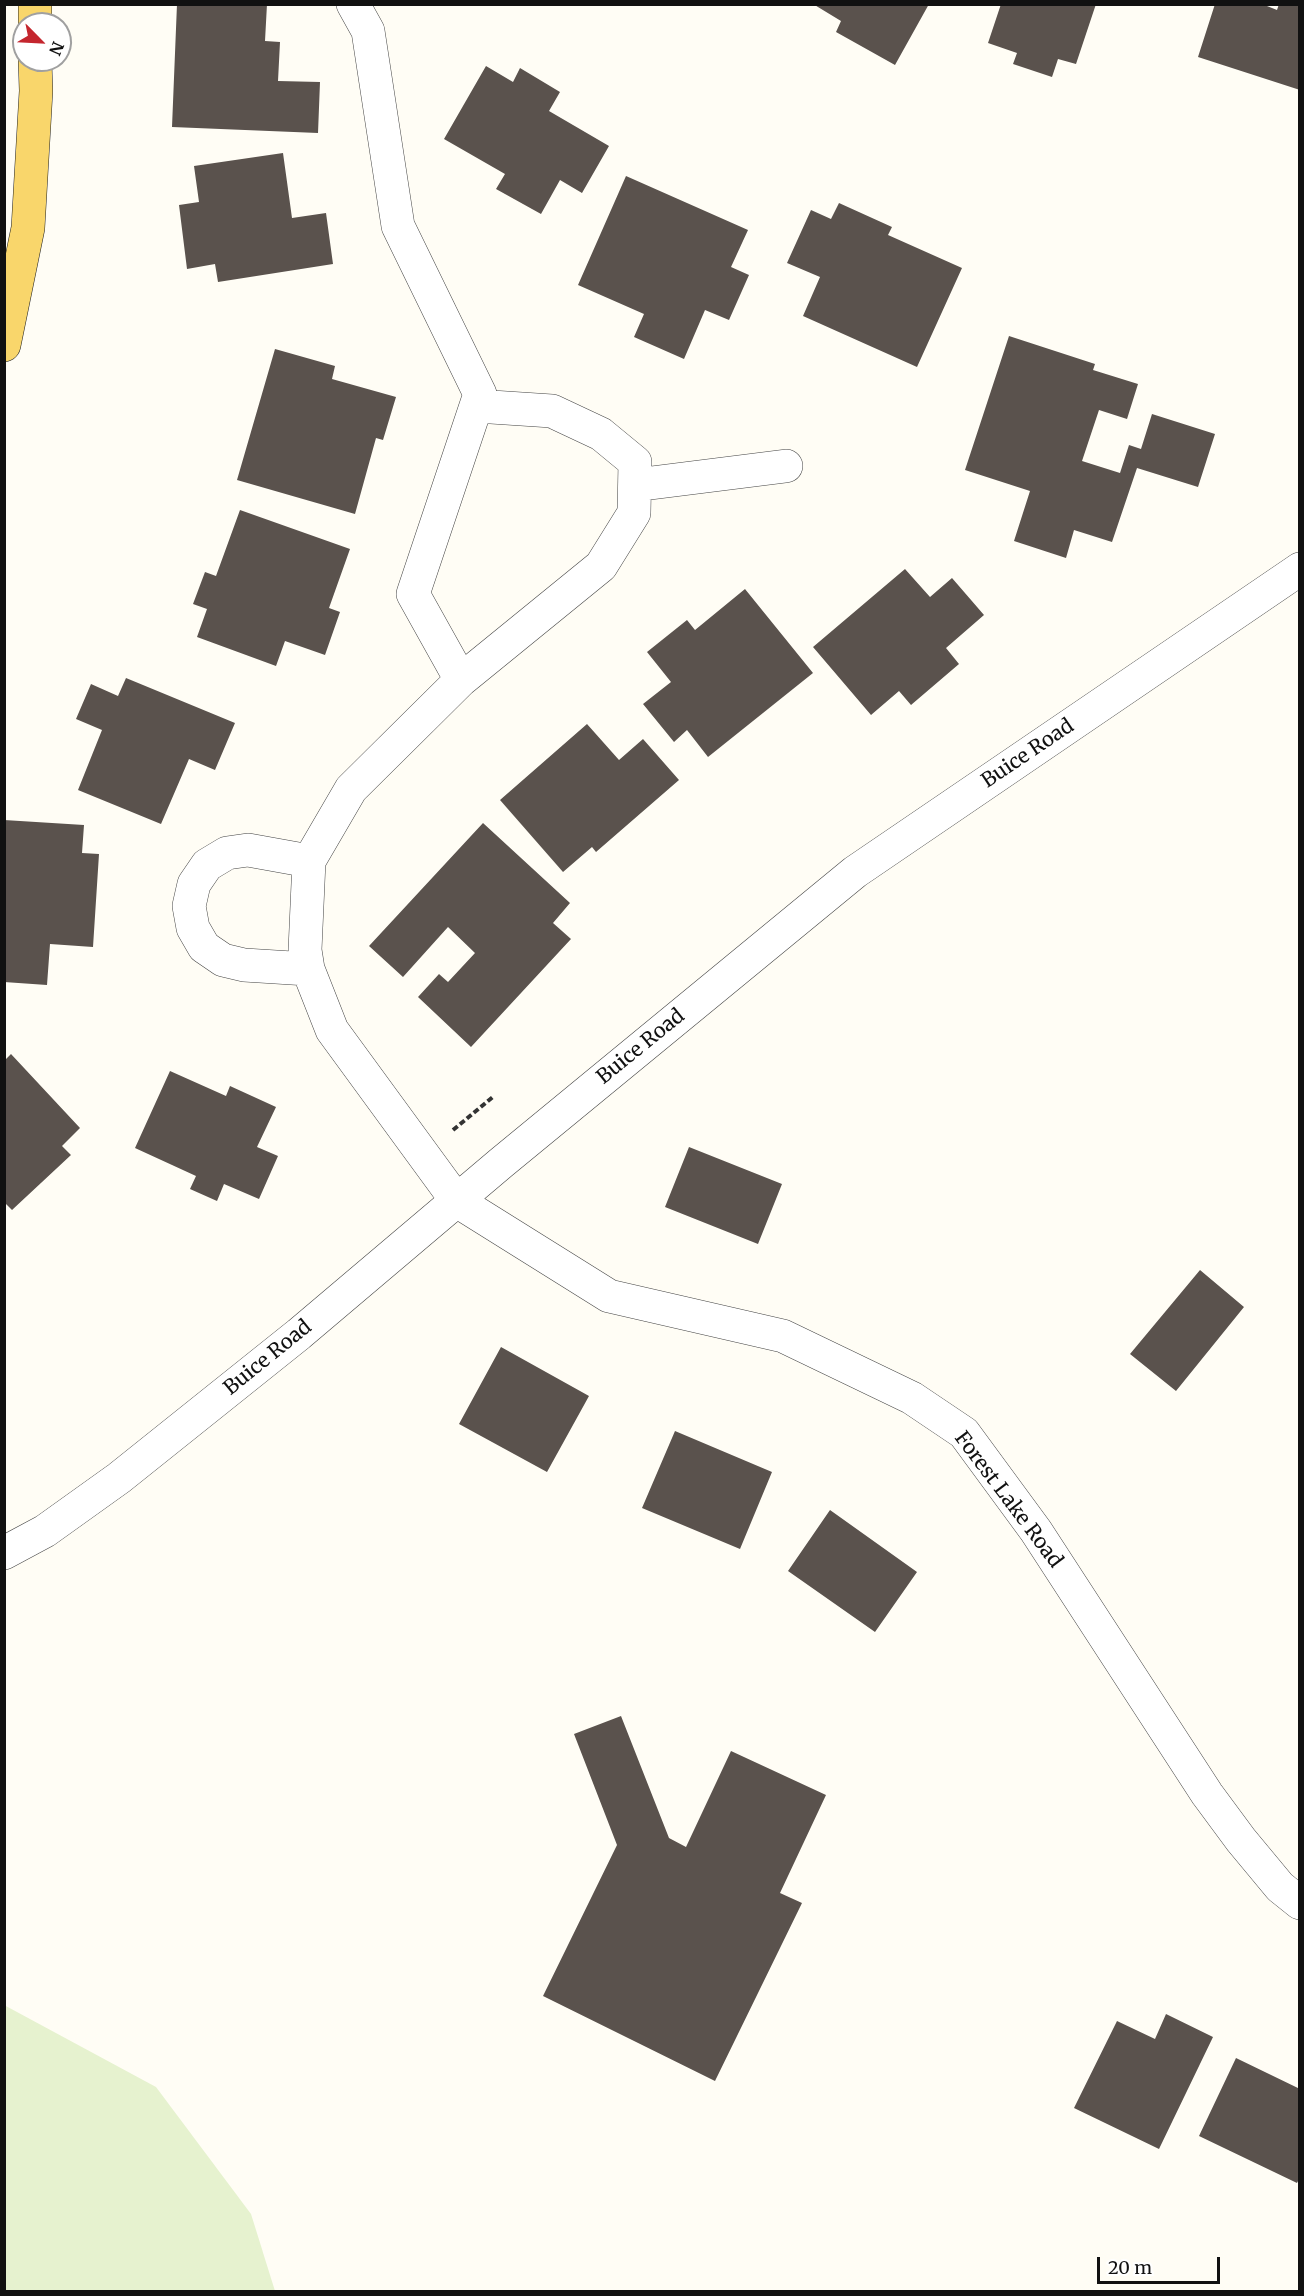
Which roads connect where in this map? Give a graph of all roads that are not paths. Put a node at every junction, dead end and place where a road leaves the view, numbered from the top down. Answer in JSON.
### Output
{"nodes":[{"id":1,"x":352,"y":4,"type":"edge"},
{"id":2,"x":35,"y":72,"type":"edge"},
{"id":3,"x":4,"y":345,"type":"edge"},
{"id":4,"x":476,"y":406,"type":"junction"},
{"id":5,"x":786,"y":466,"type":"dead end"},
{"id":6,"x":635,"y":485,"type":"junction"},
{"id":7,"x":1299,"y":569,"type":"edge"},
{"id":8,"x":461,"y":680,"type":"junction"},
{"id":9,"x":309,"y":861,"type":"junction"},
{"id":10,"x":308,"y":969,"type":"junction"},
{"id":11,"x":457,"y":1201,"type":"junction"},
{"id":12,"x":4,"y":1553,"type":"edge"},
{"id":13,"x":1299,"y":1904,"type":"edge"}],
"edges":[{"from":1,"to":4,"type":"street"},
{"from":2,"to":3,"type":"main road"},
{"from":4,"to":6,"type":"street"},
{"from":4,"to":8,"type":"street"},
{"from":5,"to":6,"type":"street"},
{"from":6,"to":8,"type":"street"},
{"from":7,"to":11,"type":"street","name":"Buice Road"},
{"from":8,"to":9,"type":"street"},
{"from":9,"to":10,"type":"street"},
{"from":9,"to":10,"type":"street"},
{"from":10,"to":11,"type":"street"},
{"from":11,"to":12,"type":"street","name":"Buice Road"},
{"from":11,"to":13,"type":"street","name":"Forest Lake Road"}]}
